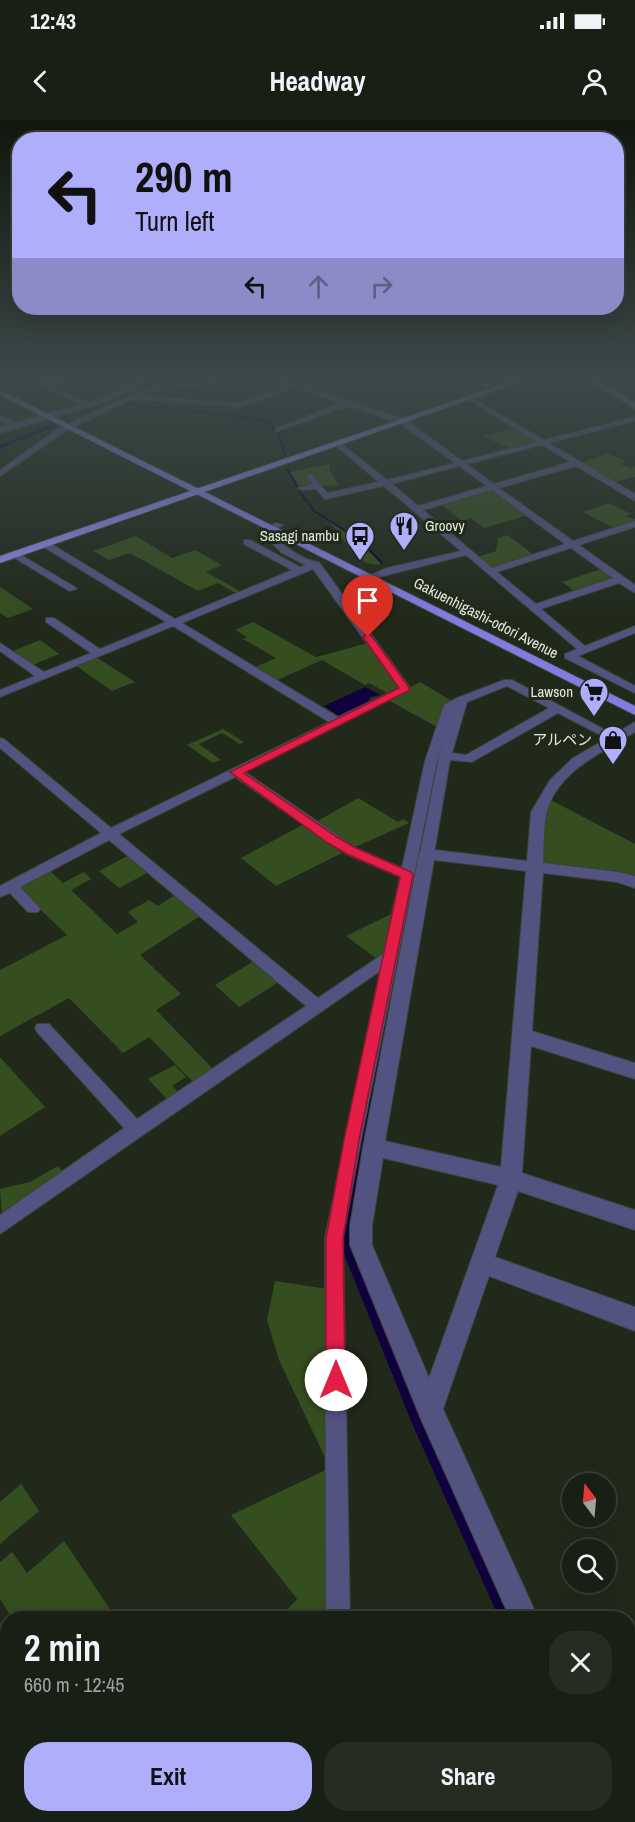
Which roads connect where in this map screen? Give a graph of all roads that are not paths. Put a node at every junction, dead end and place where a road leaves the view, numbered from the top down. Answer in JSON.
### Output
{"nodes":[{"id":1,"x":23,"y":458,"type":"edge"},
{"id":2,"x":138,"y":458,"type":"edge"},
{"id":3,"x":293,"y":458,"type":"edge"},
{"id":4,"x":356,"y":458,"type":"edge"},
{"id":5,"x":455,"y":458,"type":"edge"},
{"id":6,"x":478,"y":458,"type":"edge"},
{"id":7,"x":570,"y":458,"type":"edge"},
{"id":8,"x":461,"y":463,"type":"junction"},
{"id":9,"x":577,"y":463,"type":"junction"},
{"id":10,"x":0,"y":474,"type":"edge"},
{"id":11,"x":311,"y":476,"type":"dead end"},
{"id":12,"x":385,"y":483,"type":"junction"},
{"id":13,"x":318,"y":486,"type":"junction"},
{"id":14,"x":493,"y":487,"type":"junction"},
{"id":15,"x":302,"y":488,"type":"dead end"},
{"id":16,"x":201,"y":490,"type":"junction"},
{"id":17,"x":635,"y":498,"type":"edge"},
{"id":18,"x":416,"y":509,"type":"junction"},
{"id":19,"x":635,"y":524,"type":"edge"},
{"id":20,"x":274,"y":526,"type":"junction"},
{"id":21,"x":247,"y":542,"type":"dead end"},
{"id":22,"x":45,"y":544,"type":"junction"},
{"id":23,"x":572,"y":545,"type":"junction"},
{"id":24,"x":467,"y":552,"type":"junction"},
{"id":25,"x":16,"y":555,"type":"junction"},
{"id":26,"x":0,"y":560,"type":"edge"},
{"id":27,"x":316,"y":564,"type":"junction"},
{"id":28,"x":300,"y":571,"type":"junction"},
{"id":29,"x":491,"y":571,"type":"junction"},
{"id":30,"x":375,"y":577,"type":"junction"},
{"id":31,"x":620,"y":579,"type":"junction"},
{"id":32,"x":72,"y":589,"type":"dead end"},
{"id":33,"x":635,"y":590,"type":"edge"},
{"id":34,"x":534,"y":608,"type":"junction"},
{"id":35,"x":50,"y":620,"type":"dead end"},
{"id":36,"x":173,"y":622,"type":"junction"},
{"id":37,"x":635,"y":629,"type":"edge"},
{"id":38,"x":0,"y":646,"type":"edge"},
{"id":39,"x":583,"y":649,"type":"junction"},
{"id":40,"x":99,"y":653,"type":"junction"},
{"id":41,"x":42,"y":676,"type":"junction"},
{"id":42,"x":635,"y":690,"type":"edge"},
{"id":43,"x":0,"y":694,"type":"edge"},
{"id":44,"x":461,"y":700,"type":"junction"},
{"id":45,"x":635,"y":701,"type":"edge"},
{"id":46,"x":558,"y":708,"type":"junction"},
{"id":47,"x":635,"y":711,"type":"edge"},
{"id":48,"x":338,"y":722,"type":"junction"},
{"id":49,"x":635,"y":726,"type":"edge"},
{"id":50,"x":616,"y":739,"type":"junction"},
{"id":51,"x":0,"y":742,"type":"edge"},
{"id":52,"x":445,"y":756,"type":"junction"},
{"id":53,"x":236,"y":772,"type":"junction"},
{"id":54,"x":111,"y":833,"type":"junction"},
{"id":55,"x":427,"y":854,"type":"junction"},
{"id":56,"x":534,"y":866,"type":"junction"},
{"id":57,"x":407,"y":875,"type":"junction"},
{"id":58,"x":635,"y":882,"type":"edge"},
{"id":59,"x":5,"y":889,"type":"edge"},
{"id":60,"x":33,"y":909,"type":"dead end"},
{"id":61,"x":390,"y":957,"type":"junction"},
{"id":62,"x":317,"y":1006,"type":"junction"},
{"id":63,"x":43,"y":1028,"type":"dead end"},
{"id":64,"x":523,"y":1036,"type":"junction"},
{"id":65,"x":635,"y":1071,"type":"edge"},
{"id":66,"x":136,"y":1129,"type":"junction"},
{"id":67,"x":373,"y":1148,"type":"junction"},
{"id":68,"x":511,"y":1179,"type":"junction"},
{"id":69,"x":635,"y":1220,"type":"edge"},
{"id":70,"x":0,"y":1226,"type":"edge"},
{"id":71,"x":483,"y":1263,"type":"junction"},
{"id":72,"x":635,"y":1319,"type":"edge"},
{"id":73,"x":430,"y":1410,"type":"junction"},
{"id":74,"x":338,"y":1611,"type":"edge"},
{"id":75,"x":521,"y":1611,"type":"edge"}],
"edges":[{"from":1,"to":10,"type":"street"},
{"from":2,"to":16,"type":"main road","name":"Gakuenhigashi-odori Avenue"},
{"from":3,"to":16,"type":"highway"},
{"from":4,"to":12,"type":"street"},
{"from":5,"to":8,"type":"street"},
{"from":6,"to":8,"type":"street"},
{"from":7,"to":9,"type":"street"},
{"from":8,"to":12,"type":"street"},
{"from":8,"to":14,"type":"street"},
{"from":9,"to":14,"type":"street"},
{"from":9,"to":17,"type":"street"},
{"from":11,"to":13,"type":"street"},
{"from":12,"to":13,"type":"street"},
{"from":12,"to":18,"type":"street"},
{"from":13,"to":15,"type":"street"},
{"from":14,"to":18,"type":"street"},
{"from":14,"to":23,"type":"street"},
{"from":16,"to":20,"type":"main road","name":"Gakuenhigashi-odori Avenue"},
{"from":16,"to":22,"type":"highway"},
{"from":18,"to":24,"type":"street"},
{"from":19,"to":23,"type":"street"},
{"from":20,"to":27,"type":"street"},
{"from":20,"to":30,"type":"main road","name":"Gakuenhigashi-odori Avenue"},
{"from":21,"to":28,"type":"street"},
{"from":22,"to":25,"type":"highway"},
{"from":22,"to":36,"type":"street"},
{"from":23,"to":29,"type":"street"},
{"from":23,"to":31,"type":"street"},
{"from":24,"to":29,"type":"street"},
{"from":24,"to":30,"type":"street"},
{"from":25,"to":26,"type":"highway"},
{"from":25,"to":32,"type":"street"},
{"from":27,"to":28,"type":"street"},
{"from":27,"to":48,"type":"street"},
{"from":28,"to":36,"type":"street"},
{"from":29,"to":34,"type":"street"},
{"from":30,"to":45,"type":"main road"},
{"from":30,"to":47,"type":"main road","name":"Gakuenhigashi-odori Avenue"},
{"from":31,"to":33,"type":"street"},
{"from":31,"to":34,"type":"street"},
{"from":34,"to":39,"type":"street"},
{"from":35,"to":40,"type":"street"},
{"from":36,"to":40,"type":"street"},
{"from":36,"to":48,"type":"street"},
{"from":37,"to":39,"type":"street"},
{"from":38,"to":41,"type":"street"},
{"from":39,"to":42,"type":"street"},
{"from":40,"to":41,"type":"street"},
{"from":41,"to":43,"type":"street"},
{"from":44,"to":46,"type":"street"},
{"from":44,"to":52,"type":"street"},
{"from":44,"to":57,"type":"street"},
{"from":46,"to":50,"type":"street"},
{"from":46,"to":52,"type":"street"},
{"from":48,"to":53,"type":"street"},
{"from":49,"to":50,"type":"street"},
{"from":50,"to":56,"type":"street"},
{"from":51,"to":54,"type":"street"},
{"from":52,"to":55,"type":"street"},
{"from":53,"to":54,"type":"street"},
{"from":53,"to":57,"type":"street"},
{"from":54,"to":59,"type":"street"},
{"from":54,"to":62,"type":"street"},
{"from":55,"to":56,"type":"street"},
{"from":55,"to":67,"type":"street"},
{"from":56,"to":58,"type":"street"},
{"from":56,"to":64,"type":"street"},
{"from":57,"to":61,"type":"street"},
{"from":59,"to":60,"type":"street"},
{"from":61,"to":62,"type":"street"},
{"from":61,"to":74,"type":"street"},
{"from":62,"to":66,"type":"street"},
{"from":63,"to":66,"type":"street"},
{"from":64,"to":65,"type":"street"},
{"from":64,"to":68,"type":"street"},
{"from":66,"to":70,"type":"street"},
{"from":67,"to":68,"type":"street"},
{"from":67,"to":73,"type":"street"},
{"from":68,"to":69,"type":"street"},
{"from":68,"to":71,"type":"street"},
{"from":71,"to":72,"type":"street"},
{"from":71,"to":73,"type":"street"},
{"from":73,"to":75,"type":"street"}]}
